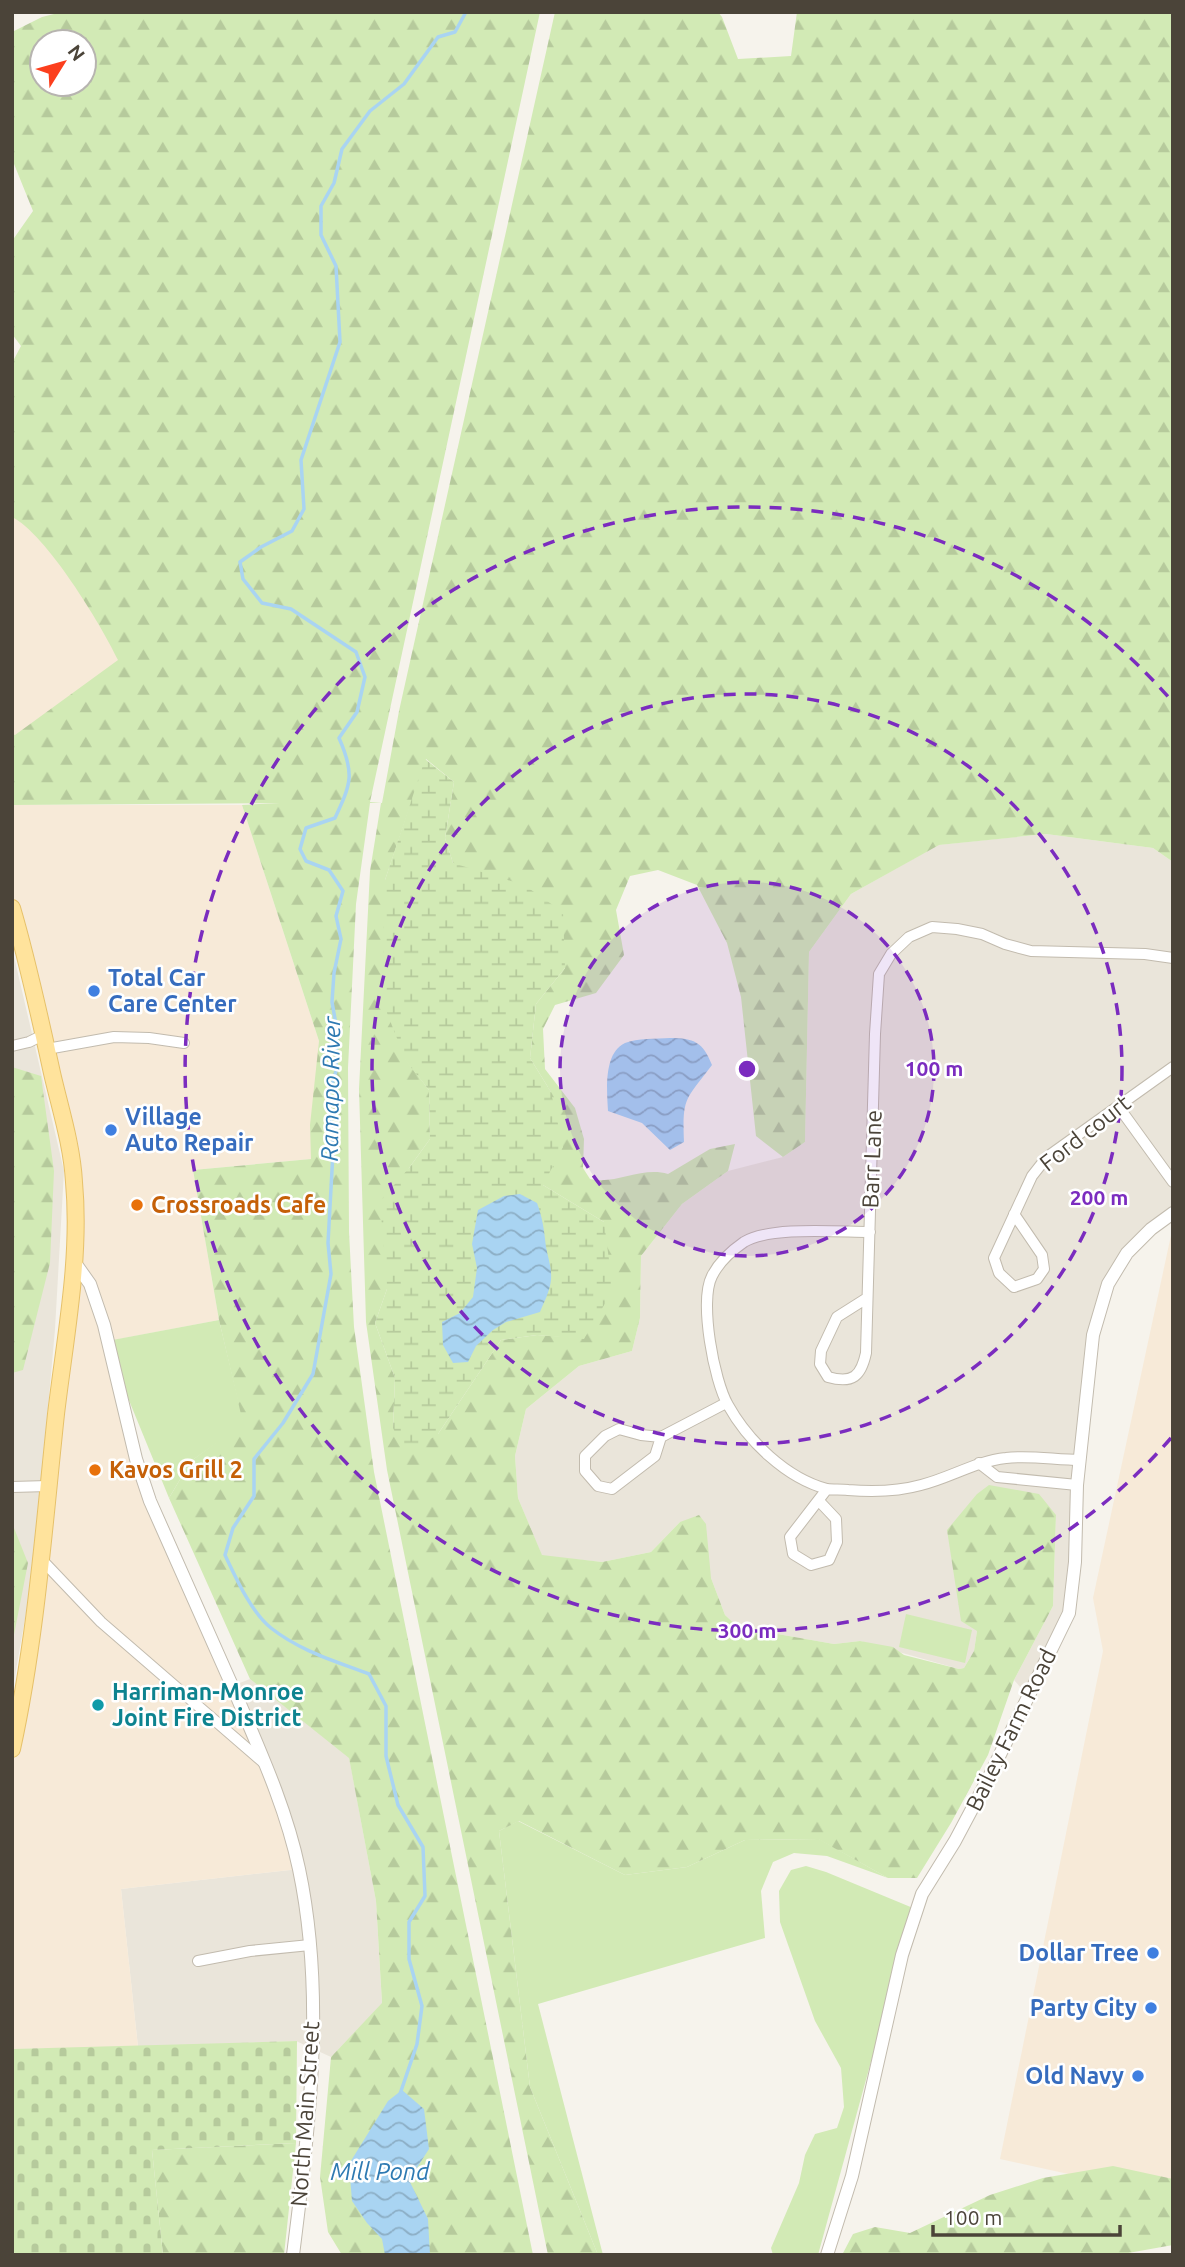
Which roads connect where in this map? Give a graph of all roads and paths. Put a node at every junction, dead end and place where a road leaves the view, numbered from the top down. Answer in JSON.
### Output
{"nodes":[{"id":1,"x":12,"y":908,"type":"edge"},
{"id":2,"x":1173,"y":958,"type":"edge"},
{"id":3,"x":45,"y":1042,"type":"junction"},
{"id":4,"x":184,"y":1043,"type":"dead end"},
{"id":5,"x":12,"y":1046,"type":"edge"},
{"id":6,"x":1173,"y":1067,"type":"edge"},
{"id":7,"x":1118,"y":1106,"type":"junction"},
{"id":8,"x":1173,"y":1182,"type":"edge"},
{"id":9,"x":1173,"y":1213,"type":"edge"},
{"id":10,"x":1014,"y":1214,"type":"junction"},
{"id":11,"x":870,"y":1232,"type":"junction"},
{"id":12,"x":74,"y":1260,"type":"junction"},
{"id":13,"x":867,"y":1298,"type":"junction"},
{"id":14,"x":726,"y":1403,"type":"junction"},
{"id":15,"x":661,"y":1437,"type":"junction"},
{"id":16,"x":1080,"y":1460,"type":"junction"},
{"id":17,"x":979,"y":1463,"type":"junction"},
{"id":18,"x":1077,"y":1485,"type":"junction"},
{"id":19,"x":48,"y":1486,"type":"junction"},
{"id":20,"x":12,"y":1487,"type":"edge"},
{"id":21,"x":827,"y":1489,"type":"junction"},
{"id":22,"x":819,"y":1501,"type":"junction"},
{"id":23,"x":41,"y":1559,"type":"junction"},
{"id":24,"x":12,"y":1749,"type":"edge"},
{"id":25,"x":266,"y":1765,"type":"junction"},
{"id":26,"x":310,"y":1945,"type":"junction"},
{"id":27,"x":198,"y":1961,"type":"dead end"},
{"id":28,"x":293,"y":2255,"type":"edge"},
{"id":29,"x":827,"y":2255,"type":"edge"}],
"edges":[{"from":1,"to":3,"type":"main road"},
{"from":2,"to":11,"type":"street","name":"Barr Lane"},
{"from":3,"to":4,"type":"street"},
{"from":3,"to":5,"type":"street"},
{"from":3,"to":12,"type":"main road"},
{"from":6,"to":7,"type":"street","name":"Ford court"},
{"from":7,"to":8,"type":"street"},
{"from":7,"to":10,"type":"street","name":"Ford court"},
{"from":9,"to":16,"type":"street","name":"Bailey Farm Road"},
{"from":10,"to":10,"type":"street","name":"Ford court"},
{"from":11,"to":13,"type":"street"},
{"from":11,"to":14,"type":"street","name":"Barr Lane"},
{"from":12,"to":19,"type":"main road"},
{"from":12,"to":25,"type":"street","name":"North Main Street"},
{"from":13,"to":13,"type":"street"},
{"from":14,"to":15,"type":"street"},
{"from":14,"to":21,"type":"street","name":"Barr Lane"},
{"from":15,"to":15,"type":"street"},
{"from":16,"to":17,"type":"street","name":"Barr Lane"},
{"from":16,"to":18,"type":"street","name":"Bailey Farm Road"},
{"from":17,"to":18,"type":"street"},
{"from":17,"to":21,"type":"street","name":"Barr Lane"},
{"from":18,"to":29,"type":"street","name":"Bailey Farm Road"},
{"from":19,"to":20,"type":"street"},
{"from":19,"to":23,"type":"main road"},
{"from":21,"to":22,"type":"street"},
{"from":22,"to":22,"type":"street"},
{"from":23,"to":24,"type":"main road"},
{"from":23,"to":25,"type":"street"},
{"from":25,"to":26,"type":"street","name":"North Main Street"},
{"from":26,"to":27,"type":"street"},
{"from":26,"to":28,"type":"street","name":"North Main Street"}]}
